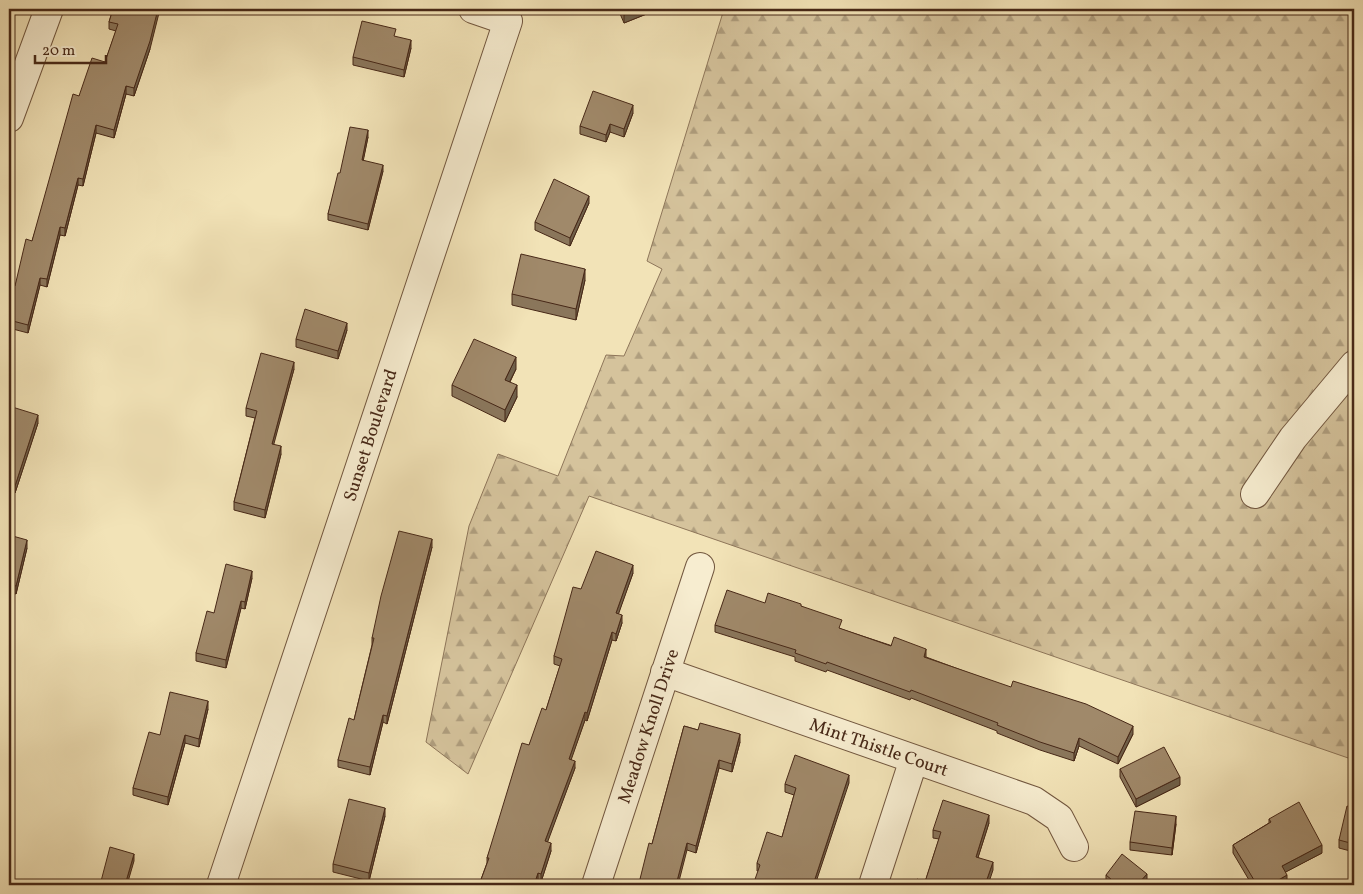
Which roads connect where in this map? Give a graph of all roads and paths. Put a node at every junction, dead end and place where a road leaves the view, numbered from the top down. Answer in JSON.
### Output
{"nodes":[{"id":1,"x":49,"y":9,"type":"edge"},
{"id":2,"x":473,"y":9,"type":"edge"},
{"id":3,"x":9,"y":118,"type":"edge"},
{"id":4,"x":1354,"y":365,"type":"edge"},
{"id":5,"x":1255,"y":494,"type":"dead end"},
{"id":6,"x":700,"y":567,"type":"dead end"},
{"id":7,"x":665,"y":672,"type":"junction"},
{"id":8,"x":914,"y":759,"type":"junction"},
{"id":9,"x":1074,"y":847,"type":"dead end"},
{"id":10,"x":221,"y":885,"type":"edge"},
{"id":11,"x":596,"y":885,"type":"edge"},
{"id":12,"x":873,"y":885,"type":"edge"}],
"edges":[{"from":1,"to":3,"type":"street"},
{"from":2,"to":10,"type":"street","name":"Sunset Boulevard"},
{"from":4,"to":5,"type":"street"},
{"from":6,"to":7,"type":"street","name":"Meadow Knoll Drive"},
{"from":7,"to":8,"type":"street","name":"Mint Thistle Court"},
{"from":7,"to":11,"type":"street","name":"Meadow Knoll Drive"},
{"from":8,"to":9,"type":"street","name":"Mint Thistle Court"},
{"from":8,"to":12,"type":"street"}]}
